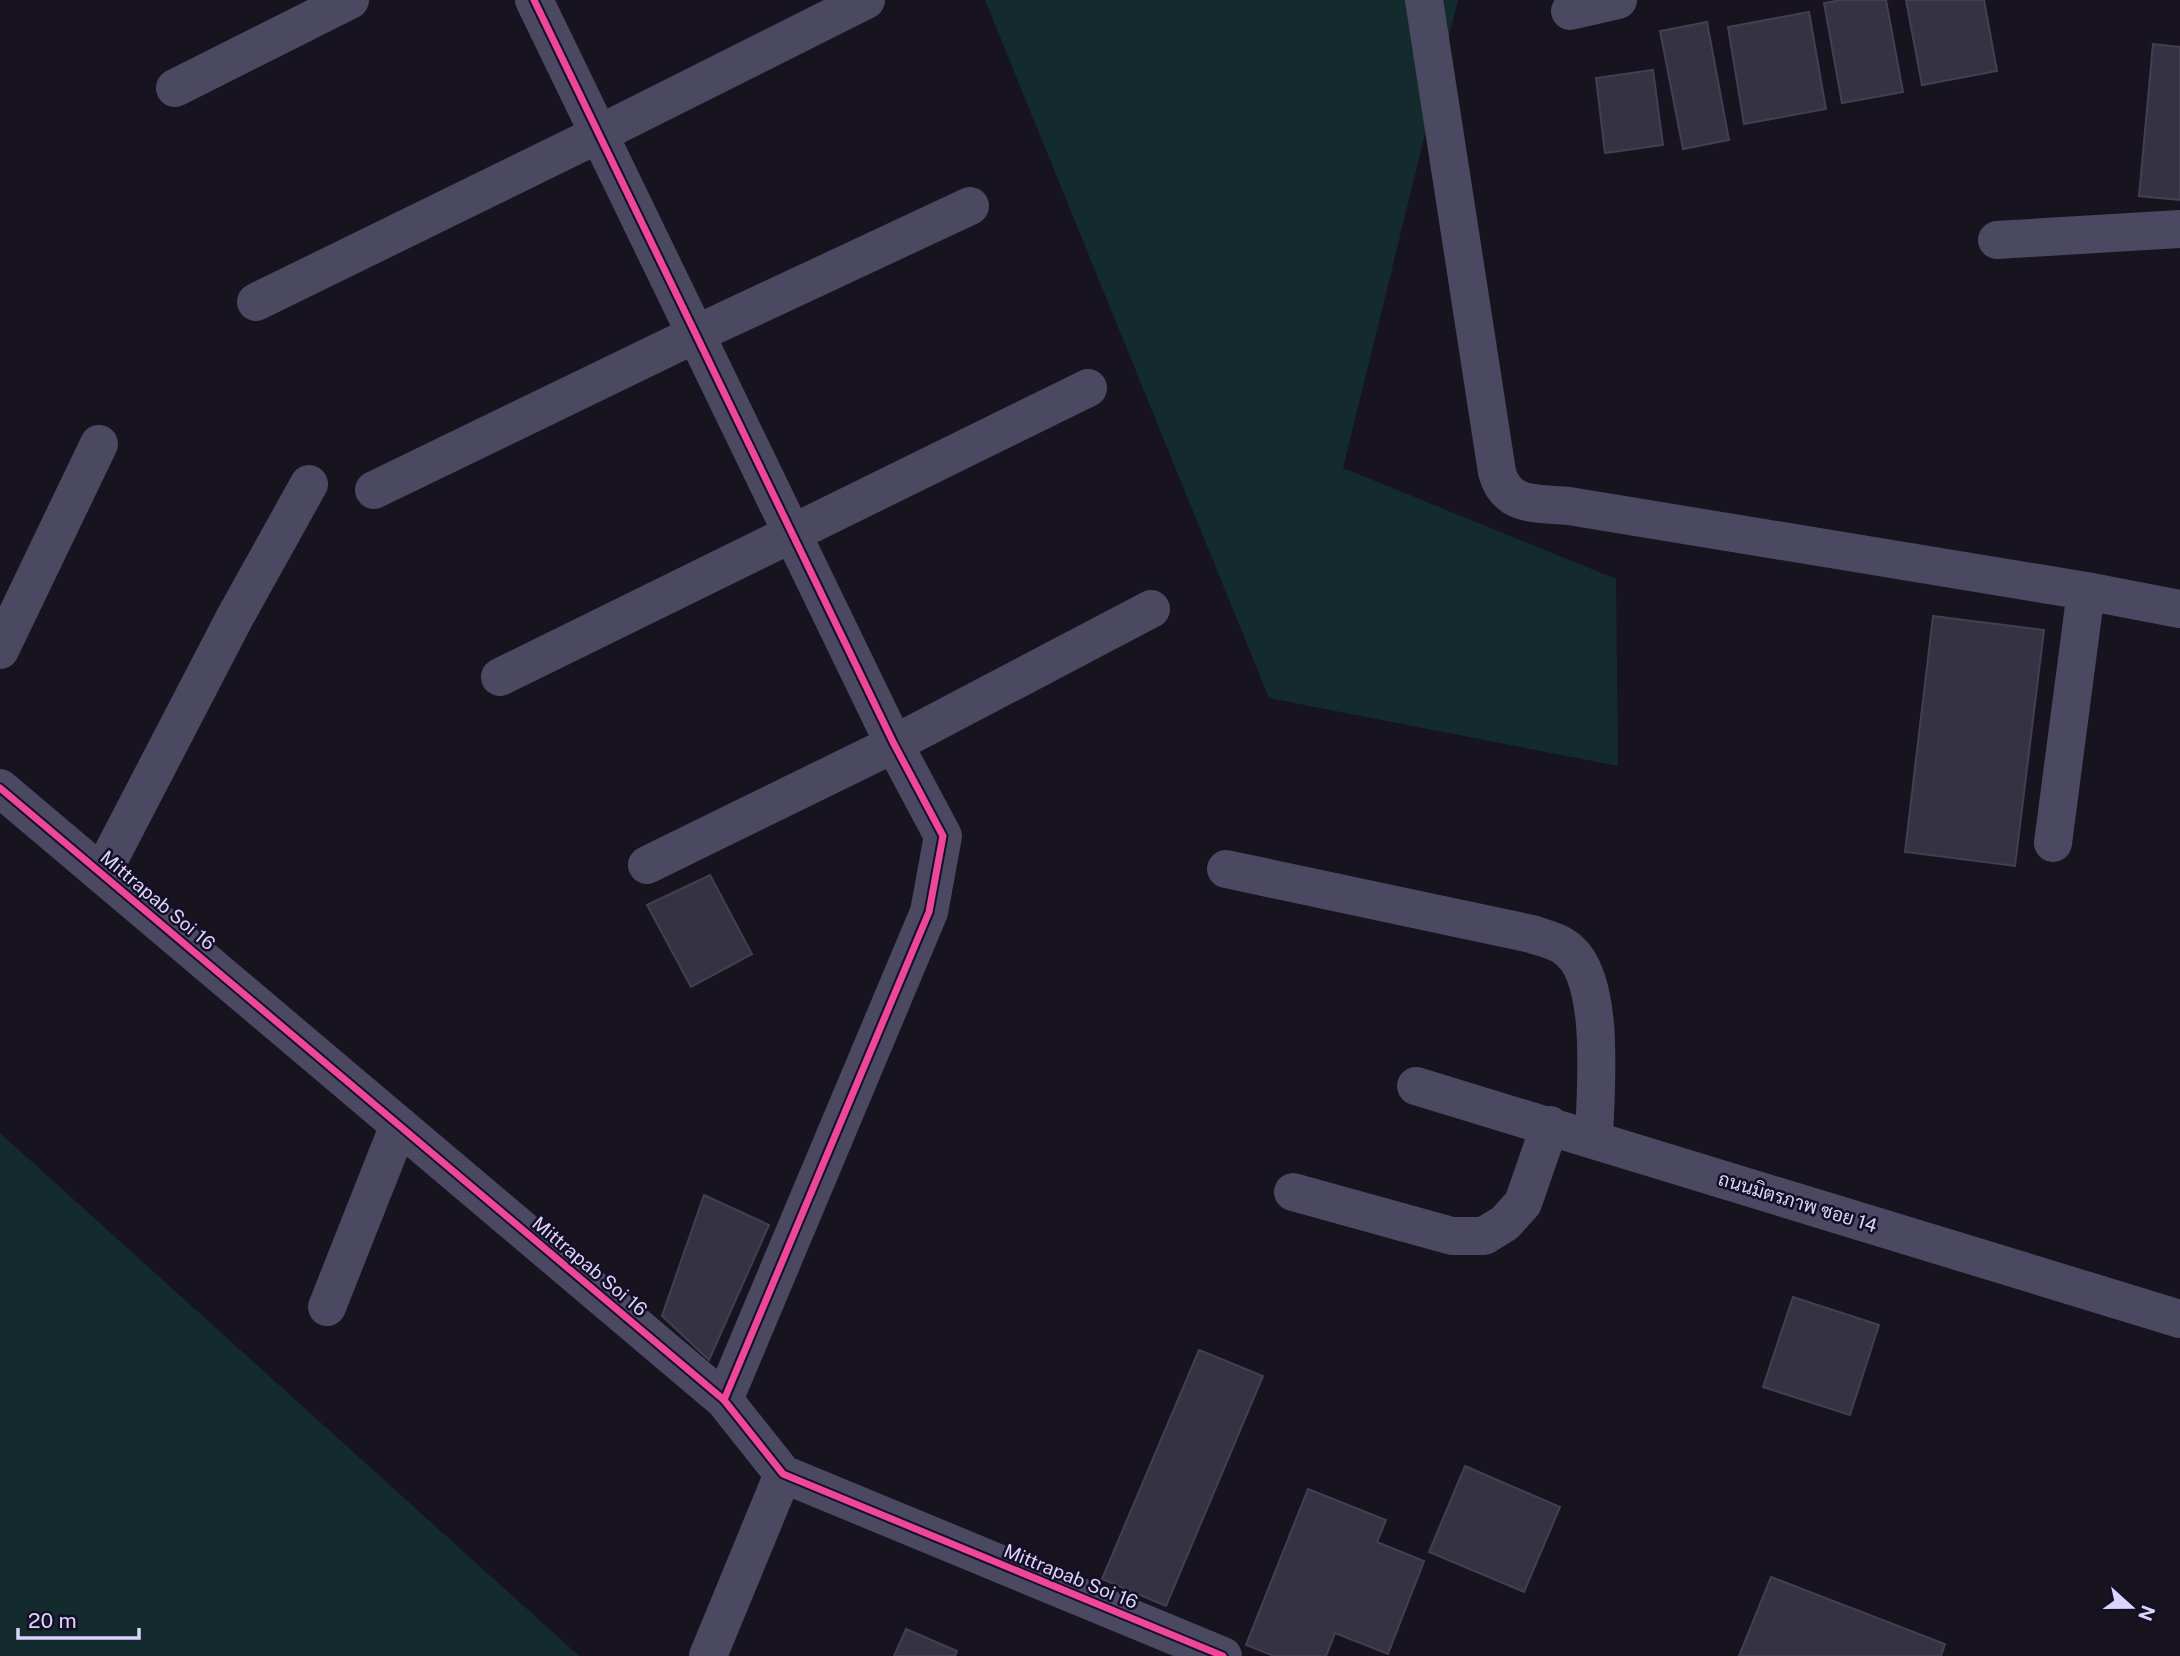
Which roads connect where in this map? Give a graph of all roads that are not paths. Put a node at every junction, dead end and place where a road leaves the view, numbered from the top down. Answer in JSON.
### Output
{"nodes":[{"id":1,"x":350,"y":0,"type":"edge"},
{"id":2,"x":534,"y":0,"type":"edge"},
{"id":3,"x":866,"y":0,"type":"edge"},
{"id":4,"x":1424,"y":0,"type":"edge"},
{"id":5,"x":1618,"y":0,"type":"edge"},
{"id":6,"x":1570,"y":11,"type":"dead end"},
{"id":7,"x":175,"y":88,"type":"dead end"},
{"id":8,"x":599,"y":134,"type":"junction"},
{"id":9,"x":970,"y":206,"type":"dead end"},
{"id":10,"x":2180,"y":229,"type":"edge"},
{"id":11,"x":1997,"y":240,"type":"dead end"},
{"id":12,"x":257,"y":302,"type":"dead end"},
{"id":13,"x":696,"y":334,"type":"junction"},
{"id":14,"x":1088,"y":388,"type":"dead end"},
{"id":15,"x":99,"y":444,"type":"dead end"},
{"id":16,"x":309,"y":484,"type":"dead end"},
{"id":17,"x":374,"y":490,"type":"dead end"},
{"id":18,"x":792,"y":532,"type":"junction"},
{"id":19,"x":2086,"y":591,"type":"junction"},
{"id":20,"x":1150,"y":608,"type":"dead end"},
{"id":21,"x":2180,"y":609,"type":"edge"},
{"id":22,"x":0,"y":650,"type":"edge"},
{"id":23,"x":500,"y":677,"type":"dead end"},
{"id":24,"x":894,"y":744,"type":"junction"},
{"id":25,"x":0,"y":788,"type":"edge"},
{"id":26,"x":2053,"y":843,"type":"dead end"},
{"id":27,"x":647,"y":865,"type":"dead end"},
{"id":28,"x":1226,"y":869,"type":"dead end"},
{"id":29,"x":102,"y":873,"type":"junction"},
{"id":30,"x":1416,"y":1086,"type":"dead end"},
{"id":31,"x":399,"y":1125,"type":"junction"},
{"id":32,"x":1550,"y":1125,"type":"junction"},
{"id":33,"x":1594,"y":1139,"type":"junction"},
{"id":34,"x":1293,"y":1192,"type":"dead end"},
{"id":35,"x":327,"y":1307,"type":"dead end"},
{"id":36,"x":2180,"y":1319,"type":"edge"},
{"id":37,"x":724,"y":1400,"type":"junction"},
{"id":38,"x":783,"y":1474,"type":"junction"},
{"id":39,"x":708,"y":1656,"type":"edge"},
{"id":40,"x":1223,"y":1656,"type":"edge"}],
"edges":[{"from":1,"to":7,"type":"street"},
{"from":2,"to":8,"type":"street"},
{"from":3,"to":8,"type":"street"},
{"from":4,"to":19,"type":"street"},
{"from":5,"to":6,"type":"street"},
{"from":8,"to":12,"type":"street"},
{"from":8,"to":13,"type":"street"},
{"from":9,"to":13,"type":"street"},
{"from":10,"to":11,"type":"street"},
{"from":13,"to":17,"type":"street"},
{"from":13,"to":18,"type":"street"},
{"from":14,"to":18,"type":"street"},
{"from":15,"to":22,"type":"street"},
{"from":16,"to":29,"type":"street"},
{"from":18,"to":23,"type":"street"},
{"from":18,"to":24,"type":"street"},
{"from":19,"to":21,"type":"street"},
{"from":19,"to":26,"type":"street"},
{"from":20,"to":24,"type":"street"},
{"from":24,"to":27,"type":"street"},
{"from":24,"to":37,"type":"street"},
{"from":25,"to":29,"type":"street","name":"Mittrapab Soi 16"},
{"from":28,"to":33,"type":"street"},
{"from":29,"to":31,"type":"street","name":"Mittrapab Soi 16"},
{"from":30,"to":32,"type":"street","name":"ถนนมิตรภาพ ซอย 14"},
{"from":31,"to":35,"type":"street"},
{"from":31,"to":37,"type":"street","name":"Mittrapab Soi 16"},
{"from":32,"to":33,"type":"street","name":"ถนนมิตรภาพ ซอย 14"},
{"from":32,"to":34,"type":"street"},
{"from":33,"to":36,"type":"street","name":"ถนนมิตรภาพ ซอย 14"},
{"from":37,"to":38,"type":"street","name":"Mittrapab Soi 16"},
{"from":38,"to":39,"type":"street"},
{"from":38,"to":40,"type":"street","name":"Mittrapab Soi 16"}]}
